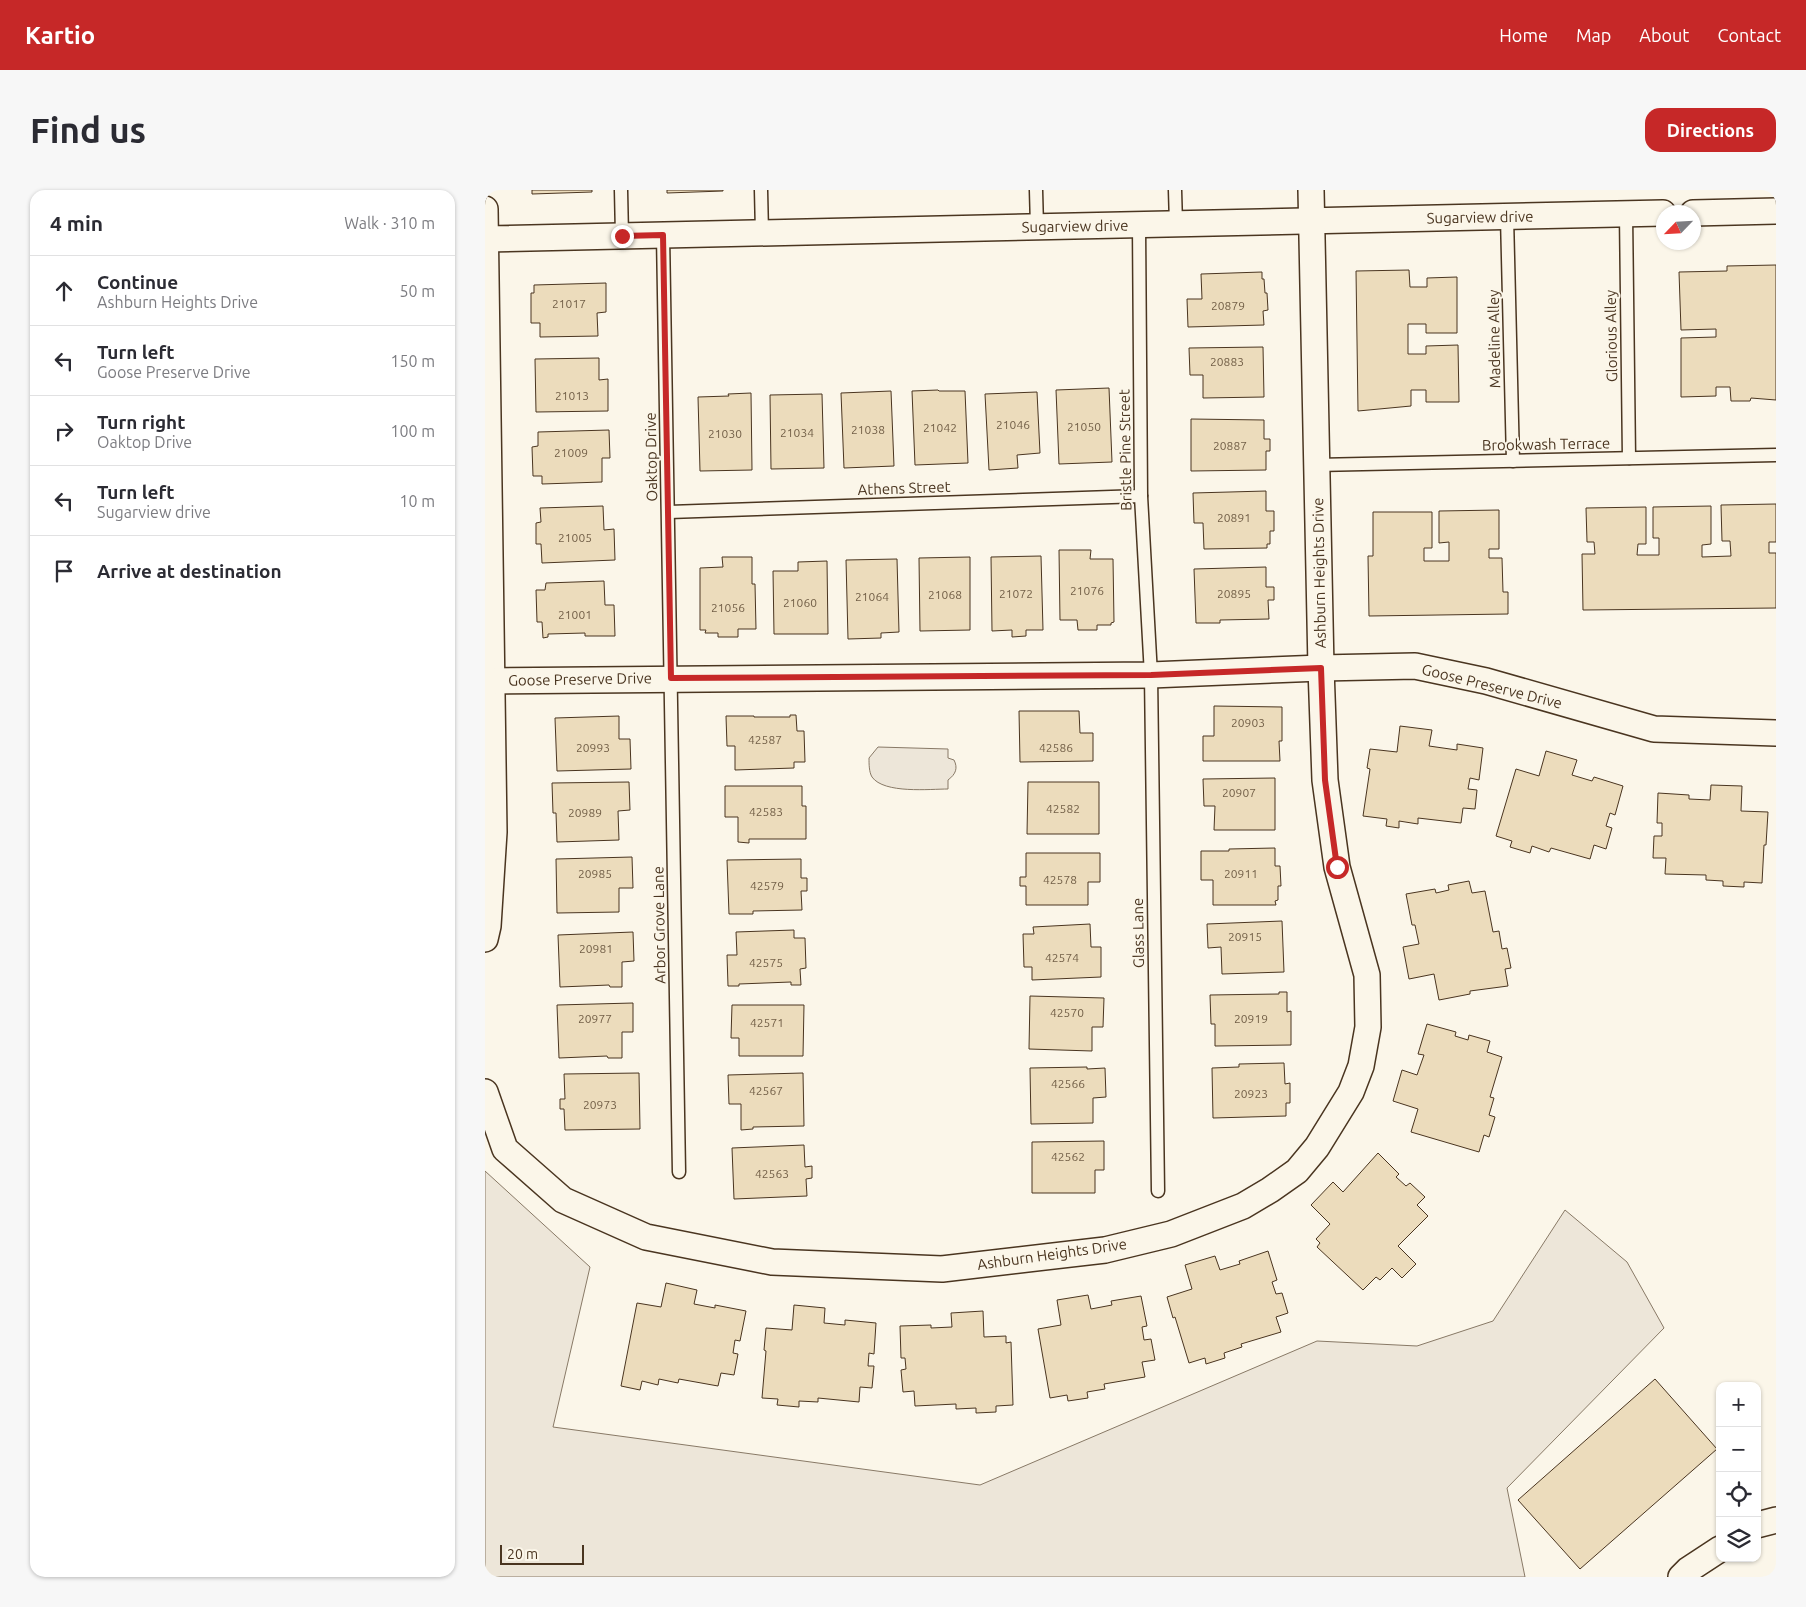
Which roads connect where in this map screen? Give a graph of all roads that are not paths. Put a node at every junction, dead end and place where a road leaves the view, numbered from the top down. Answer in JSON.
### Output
{"nodes":[{"id":1,"x":621,"y":190,"type":"edge"},
{"id":2,"x":761,"y":190,"type":"edge"},
{"id":3,"x":1037,"y":190,"type":"edge"},
{"id":4,"x":1175,"y":190,"type":"edge"},
{"id":5,"x":1311,"y":190,"type":"edge"},
{"id":6,"x":485,"y":209,"type":"edge"},
{"id":7,"x":1776,"y":211,"type":"edge"},
{"id":8,"x":1656,"y":213,"type":"edge"},
{"id":9,"x":1701,"y":213,"type":"edge"},
{"id":10,"x":1625,"y":214,"type":"junction"},
{"id":11,"x":1507,"y":217,"type":"junction"},
{"id":12,"x":1311,"y":221,"type":"junction"},
{"id":13,"x":1176,"y":224,"type":"junction"},
{"id":14,"x":1139,"y":225,"type":"junction"},
{"id":15,"x":1037,"y":227,"type":"junction"},
{"id":16,"x":761,"y":233,"type":"junction"},
{"id":17,"x":663,"y":235,"type":"junction"},
{"id":18,"x":622,"y":236,"type":"junction"},
{"id":19,"x":486,"y":239,"type":"edge"},
{"id":20,"x":1776,"y":456,"type":"edge"},
{"id":21,"x":1629,"y":458,"type":"junction"},
{"id":22,"x":1513,"y":461,"type":"junction"},
{"id":23,"x":1317,"y":465,"type":"junction"},
{"id":24,"x":1141,"y":496,"type":"junction"},
{"id":25,"x":669,"y":512,"type":"junction"},
{"id":26,"x":1321,"y":668,"type":"junction"},
{"id":27,"x":1151,"y":675,"type":"junction"},
{"id":28,"x":671,"y":678,"type":"junction"},
{"id":29,"x":489,"y":681,"type":"edge"},
{"id":30,"x":1776,"y":733,"type":"edge"},
{"id":31,"x":485,"y":939,"type":"edge"},
{"id":32,"x":485,"y":1092,"type":"edge"},
{"id":33,"x":679,"y":1172,"type":"dead end"},
{"id":34,"x":1158,"y":1191,"type":"dead end"},
{"id":35,"x":1776,"y":1520,"type":"edge"},
{"id":36,"x":1761,"y":1524,"type":"edge"},
{"id":37,"x":1716,"y":1552,"type":"edge"},
{"id":38,"x":1681,"y":1577,"type":"edge"}],
"edges":[{"from":1,"to":18,"type":"lane"},
{"from":2,"to":16,"type":"lane"},
{"from":3,"to":15,"type":"lane"},
{"from":4,"to":13,"type":"lane"},
{"from":5,"to":12,"type":"street","name":"Ashburn Heights Drive"},
{"from":6,"to":19,"type":"street"},
{"from":7,"to":9,"type":"street"},
{"from":8,"to":10,"type":"street","name":"Sugarview drive"},
{"from":10,"to":11,"type":"street","name":"Sugarview drive"},
{"from":10,"to":21,"type":"lane","name":"Glorious Alley"},
{"from":11,"to":12,"type":"street","name":"Sugarview drive"},
{"from":11,"to":22,"type":"lane","name":"Madeline Alley"},
{"from":12,"to":13,"type":"street","name":"Sugarview drive"},
{"from":12,"to":23,"type":"street","name":"Ashburn Heights Drive"},
{"from":13,"to":14,"type":"street","name":"Sugarview drive"},
{"from":14,"to":15,"type":"street","name":"Sugarview drive"},
{"from":14,"to":24,"type":"lane","name":"Bristle Pine Street"},
{"from":15,"to":16,"type":"street","name":"Sugarview drive"},
{"from":16,"to":17,"type":"street","name":"Sugarview drive"},
{"from":17,"to":18,"type":"street","name":"Sugarview drive"},
{"from":17,"to":25,"type":"lane","name":"Oaktop Drive"},
{"from":18,"to":19,"type":"street","name":"Sugarview drive"},
{"from":19,"to":29,"type":"street"},
{"from":20,"to":21,"type":"lane","name":"Brookwash Terrace"},
{"from":21,"to":22,"type":"lane","name":"Brookwash Terrace"},
{"from":22,"to":23,"type":"lane","name":"Brookwash Terrace"},
{"from":23,"to":26,"type":"street","name":"Ashburn Heights Drive"},
{"from":24,"to":25,"type":"lane","name":"Athens Street"},
{"from":24,"to":27,"type":"lane","name":"Bristle Pine Street"},
{"from":25,"to":28,"type":"lane","name":"Oaktop Drive"},
{"from":26,"to":27,"type":"street","name":"Goose Preserve Drive"},
{"from":26,"to":30,"type":"street","name":"Goose Preserve Drive"},
{"from":26,"to":32,"type":"street","name":"Ashburn Heights Drive"},
{"from":27,"to":28,"type":"street","name":"Goose Preserve Drive"},
{"from":27,"to":34,"type":"lane","name":"Glass Lane"},
{"from":28,"to":29,"type":"street","name":"Goose Preserve Drive"},
{"from":28,"to":33,"type":"lane","name":"Arbor Grove Lane"},
{"from":29,"to":31,"type":"street"},
{"from":35,"to":36,"type":"street"},
{"from":37,"to":38,"type":"street"}]}
